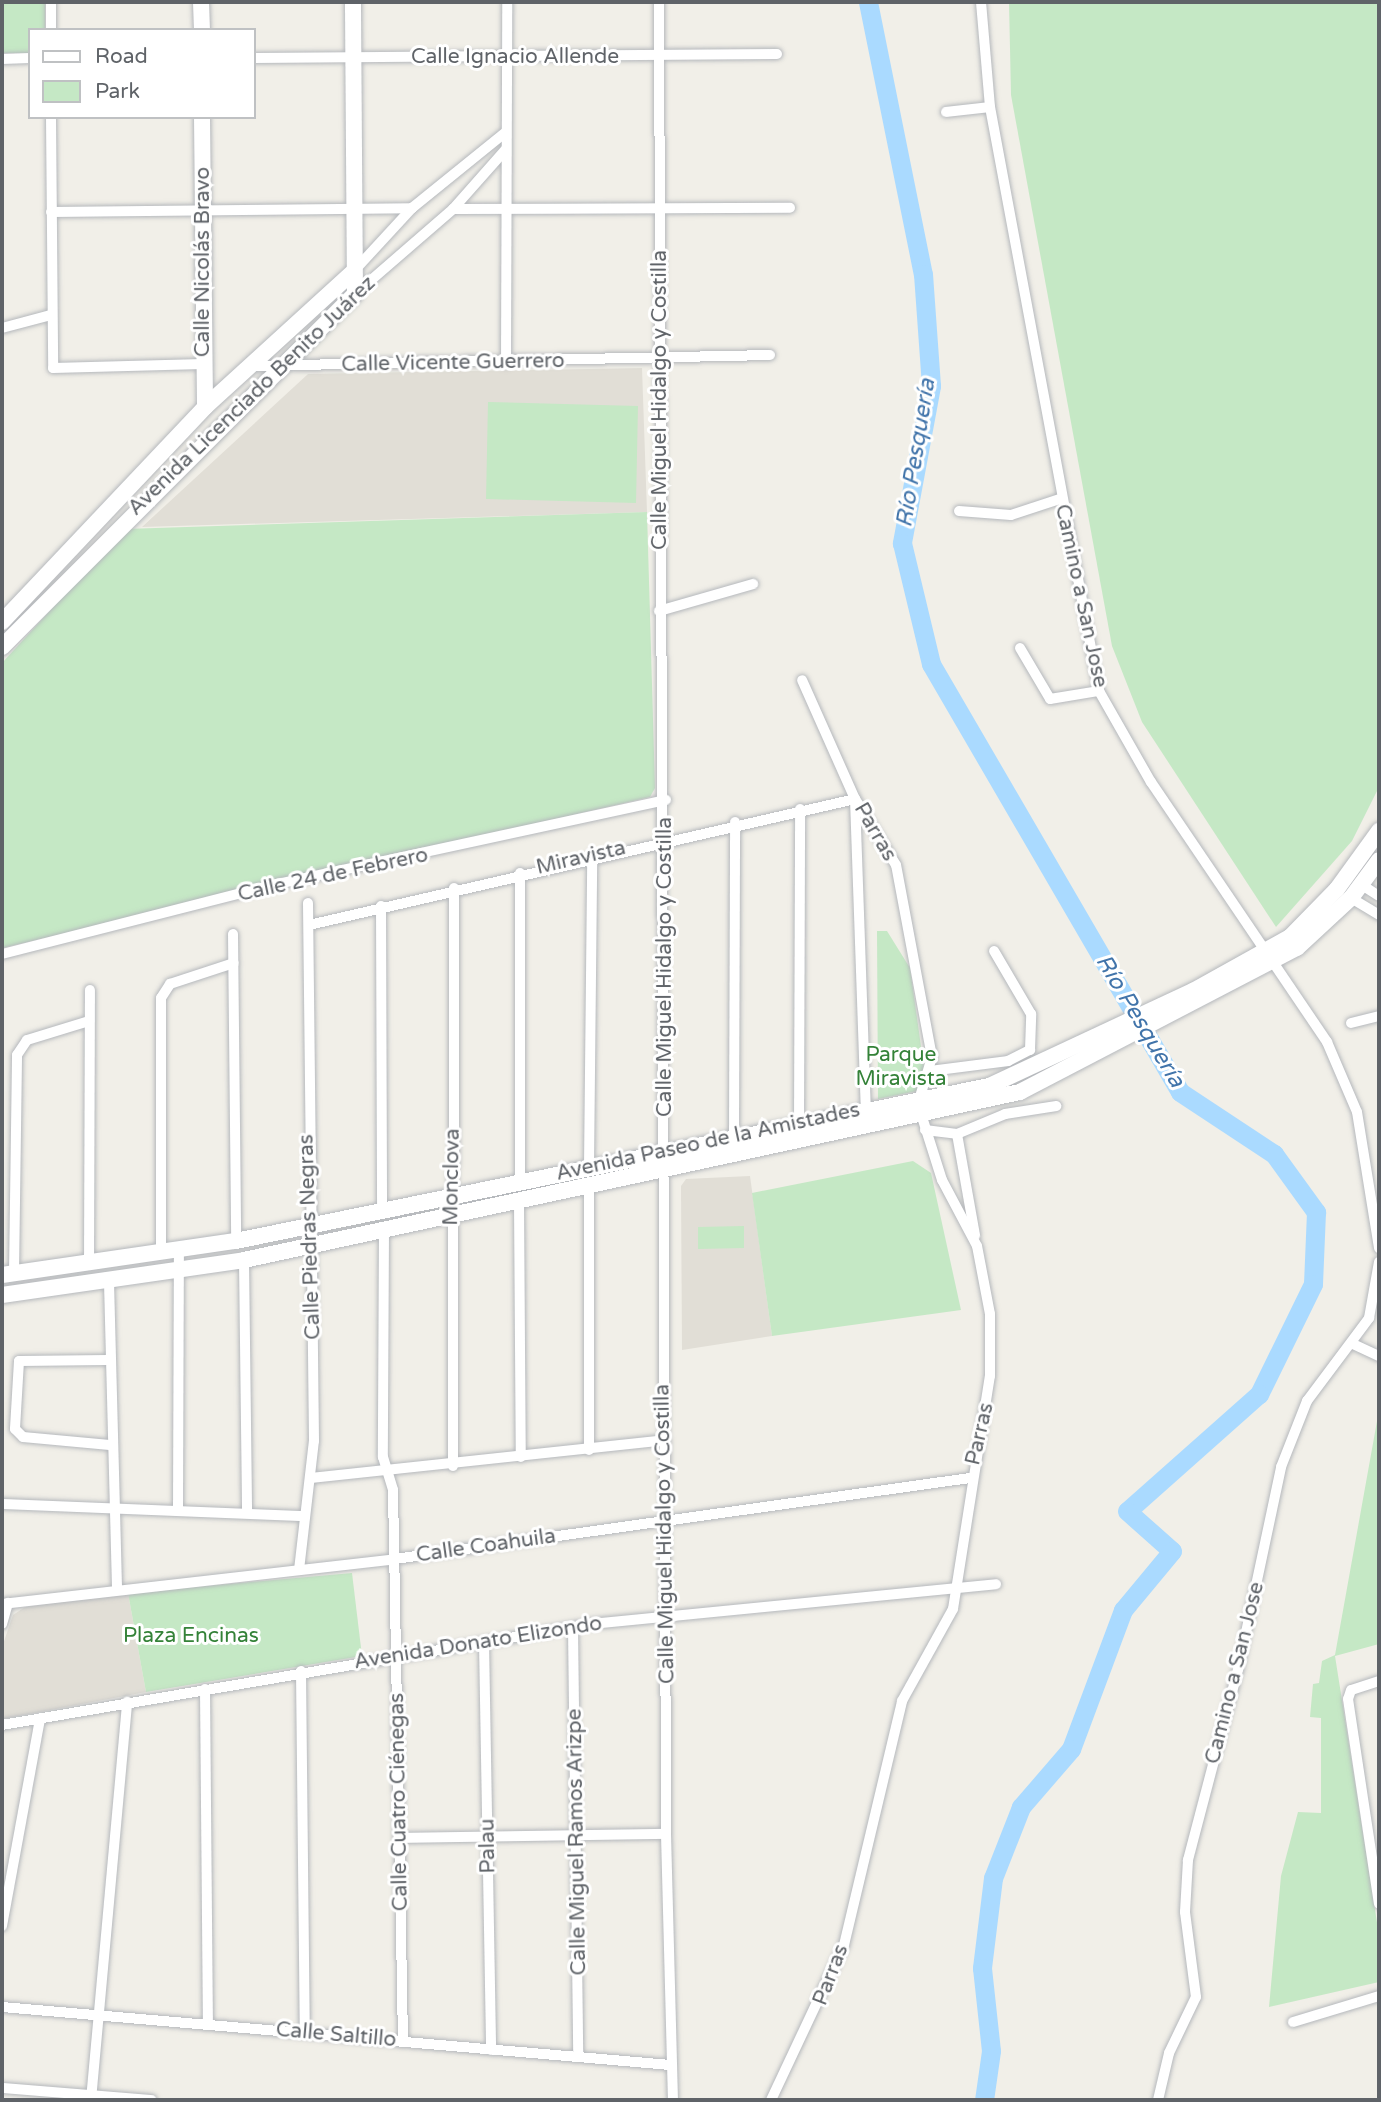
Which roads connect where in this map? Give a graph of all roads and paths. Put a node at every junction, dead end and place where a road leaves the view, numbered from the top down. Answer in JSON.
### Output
{"nodes":[{"id":1,"x":51,"y":2,"type":"edge"},
{"id":2,"x":201,"y":2,"type":"edge"},
{"id":3,"x":353,"y":2,"type":"edge"},
{"id":4,"x":507,"y":2,"type":"edge"},
{"id":5,"x":659,"y":2,"type":"edge"},
{"id":6,"x":981,"y":2,"type":"edge"},
{"id":7,"x":51,"y":28,"type":"edge"},
{"id":8,"x":202,"y":28,"type":"edge"},
{"id":9,"x":777,"y":54,"type":"dead end"},
{"id":10,"x":660,"y":56,"type":"junction"},
{"id":11,"x":507,"y":57,"type":"junction"},
{"id":12,"x":28,"y":58,"type":"edge"},
{"id":13,"x":256,"y":58,"type":"edge"},
{"id":14,"x":353,"y":58,"type":"junction"},
{"id":15,"x":2,"y":59,"type":"edge"},
{"id":16,"x":990,"y":107,"type":"junction"},
{"id":17,"x":946,"y":112,"type":"dead end"},
{"id":18,"x":51,"y":119,"type":"edge"},
{"id":19,"x":202,"y":119,"type":"edge"},
{"id":20,"x":506,"y":132,"type":"junction"},
{"id":21,"x":506,"y":149,"type":"junction"},
{"id":22,"x":412,"y":208,"type":"junction"},
{"id":23,"x":790,"y":208,"type":"dead end"},
{"id":24,"x":354,"y":209,"type":"junction"},
{"id":25,"x":453,"y":209,"type":"junction"},
{"id":26,"x":506,"y":209,"type":"junction"},
{"id":27,"x":661,"y":210,"type":"junction"},
{"id":28,"x":51,"y":212,"type":"junction"},
{"id":29,"x":202,"y":213,"type":"junction"},
{"id":30,"x":354,"y":271,"type":"junction"},
{"id":31,"x":355,"y":294,"type":"junction"},
{"id":32,"x":51,"y":315,"type":"junction"},
{"id":33,"x":2,"y":328,"type":"edge"},
{"id":34,"x":771,"y":355,"type":"dead end"},
{"id":35,"x":658,"y":360,"type":"junction"},
{"id":36,"x":506,"y":363,"type":"junction"},
{"id":37,"x":203,"y":364,"type":"junction"},
{"id":38,"x":247,"y":366,"type":"junction"},
{"id":39,"x":282,"y":366,"type":"junction"},
{"id":40,"x":205,"y":407,"type":"junction"},
{"id":41,"x":1060,"y":499,"type":"junction"},
{"id":42,"x":959,"y":511,"type":"dead end"},
{"id":43,"x":753,"y":584,"type":"dead end"},
{"id":44,"x":659,"y":611,"type":"junction"},
{"id":45,"x":2,"y":622,"type":"edge"},
{"id":46,"x":2,"y":647,"type":"edge"},
{"id":47,"x":1020,"y":648,"type":"dead end"},
{"id":48,"x":802,"y":680,"type":"dead end"},
{"id":49,"x":1099,"y":691,"type":"junction"},
{"id":50,"x":855,"y":799,"type":"junction"},
{"id":51,"x":666,"y":800,"type":"junction"},
{"id":52,"x":800,"y":810,"type":"junction"},
{"id":53,"x":735,"y":822,"type":"junction"},
{"id":54,"x":1379,"y":831,"type":"edge"},
{"id":55,"x":667,"y":838,"type":"junction"},
{"id":56,"x":592,"y":856,"type":"junction"},
{"id":57,"x":1379,"y":860,"type":"edge"},
{"id":58,"x":520,"y":873,"type":"junction"},
{"id":59,"x":1362,"y":885,"type":"junction"},
{"id":60,"x":454,"y":888,"type":"junction"},
{"id":61,"x":1379,"y":895,"type":"edge"},
{"id":62,"x":1350,"y":898,"type":"junction"},
{"id":63,"x":308,"y":903,"type":"dead end"},
{"id":64,"x":381,"y":906,"type":"junction"},
{"id":65,"x":1379,"y":915,"type":"edge"},
{"id":66,"x":309,"y":925,"type":"junction"},
{"id":67,"x":233,"y":934,"type":"dead end"},
{"id":68,"x":994,"y":951,"type":"dead end"},
{"id":69,"x":2,"y":954,"type":"edge"},
{"id":70,"x":1268,"y":957,"type":"junction"},
{"id":71,"x":234,"y":964,"type":"junction"},
{"id":72,"x":90,"y":990,"type":"dead end"},
{"id":73,"x":1378,"y":1019,"type":"edge"},
{"id":74,"x":89,"y":1021,"type":"junction"},
{"id":75,"x":1351,"y":1023,"type":"dead end"},
{"id":76,"x":930,"y":1071,"type":"junction"},
{"id":77,"x":919,"y":1100,"type":"junction"},
{"id":78,"x":958,"y":1100,"type":"junction"},
{"id":79,"x":1056,"y":1106,"type":"dead end"},
{"id":80,"x":866,"y":1109,"type":"junction"},
{"id":81,"x":798,"y":1123,"type":"junction"},
{"id":82,"x":923,"y":1124,"type":"junction"},
{"id":83,"x":957,"y":1134,"type":"junction"},
{"id":84,"x":734,"y":1137,"type":"junction"},
{"id":85,"x":801,"y":1142,"type":"junction"},
{"id":86,"x":663,"y":1151,"type":"junction"},
{"id":87,"x":589,"y":1167,"type":"junction"},
{"id":88,"x":664,"y":1172,"type":"junction"},
{"id":89,"x":520,"y":1183,"type":"junction"},
{"id":90,"x":589,"y":1188,"type":"junction"},
{"id":91,"x":451,"y":1197,"type":"junction"},
{"id":92,"x":519,"y":1202,"type":"junction"},
{"id":93,"x":382,"y":1212,"type":"junction"},
{"id":94,"x":451,"y":1217,"type":"junction"},
{"id":95,"x":309,"y":1226,"type":"junction"},
{"id":96,"x":384,"y":1230,"type":"junction"},
{"id":97,"x":236,"y":1241,"type":"junction"},
{"id":98,"x":310,"y":1246,"type":"junction"},
{"id":99,"x":977,"y":1246,"type":"junction"},
{"id":100,"x":1379,"y":1248,"type":"edge"},
{"id":101,"x":179,"y":1252,"type":"junction"},
{"id":102,"x":161,"y":1254,"type":"junction"},
{"id":103,"x":244,"y":1260,"type":"junction"},
{"id":104,"x":1379,"y":1262,"type":"edge"},
{"id":105,"x":89,"y":1265,"type":"junction"},
{"id":106,"x":47,"y":1270,"type":"junction"},
{"id":107,"x":179,"y":1273,"type":"junction"},
{"id":108,"x":8,"y":1274,"type":"edge"},
{"id":109,"x":109,"y":1282,"type":"junction"},
{"id":110,"x":47,"y":1290,"type":"junction"},
{"id":111,"x":2,"y":1295,"type":"edge"},
{"id":112,"x":1353,"y":1343,"type":"junction"},
{"id":113,"x":1379,"y":1356,"type":"edge"},
{"id":114,"x":108,"y":1360,"type":"junction"},
{"id":115,"x":664,"y":1440,"type":"junction"},
{"id":116,"x":110,"y":1445,"type":"junction"},
{"id":117,"x":589,"y":1450,"type":"junction"},
{"id":118,"x":522,"y":1457,"type":"junction"},
{"id":119,"x":453,"y":1466,"type":"junction"},
{"id":120,"x":387,"y":1474,"type":"junction"},
{"id":121,"x":311,"y":1478,"type":"junction"},
{"id":122,"x":970,"y":1478,"type":"junction"},
{"id":123,"x":2,"y":1504,"type":"edge"},
{"id":124,"x":113,"y":1508,"type":"junction"},
{"id":125,"x":178,"y":1510,"type":"junction"},
{"id":126,"x":247,"y":1512,"type":"junction"},
{"id":127,"x":301,"y":1516,"type":"junction"},
{"id":128,"x":664,"y":1521,"type":"junction"},
{"id":129,"x":395,"y":1559,"type":"junction"},
{"id":130,"x":299,"y":1570,"type":"junction"},
{"id":131,"x":996,"y":1584,"type":"dead end"},
{"id":132,"x":957,"y":1586,"type":"junction"},
{"id":133,"x":117,"y":1589,"type":"junction"},
{"id":134,"x":5,"y":1603,"type":"edge"},
{"id":135,"x":666,"y":1614,"type":"junction"},
{"id":136,"x":2,"y":1624,"type":"edge"},
{"id":137,"x":573,"y":1627,"type":"junction"},
{"id":138,"x":484,"y":1642,"type":"junction"},
{"id":139,"x":397,"y":1656,"type":"junction"},
{"id":140,"x":301,"y":1671,"type":"junction"},
{"id":141,"x":1379,"y":1681,"type":"edge"},
{"id":142,"x":205,"y":1689,"type":"junction"},
{"id":143,"x":127,"y":1702,"type":"junction"},
{"id":144,"x":40,"y":1718,"type":"junction"},
{"id":145,"x":2,"y":1725,"type":"edge"},
{"id":146,"x":666,"y":1834,"type":"junction"},
{"id":147,"x":577,"y":1835,"type":"junction"},
{"id":148,"x":488,"y":1836,"type":"junction"},
{"id":149,"x":400,"y":1838,"type":"junction"},
{"id":150,"x":1379,"y":1904,"type":"edge"},
{"id":151,"x":2,"y":1926,"type":"edge"},
{"id":152,"x":1379,"y":1996,"type":"edge"},
{"id":153,"x":2,"y":2007,"type":"edge"},
{"id":154,"x":97,"y":2015,"type":"junction"},
{"id":155,"x":1293,"y":2022,"type":"dead end"},
{"id":156,"x":208,"y":2025,"type":"junction"},
{"id":157,"x":306,"y":2032,"type":"junction"},
{"id":158,"x":403,"y":2040,"type":"junction"},
{"id":159,"x":491,"y":2050,"type":"junction"},
{"id":160,"x":578,"y":2056,"type":"junction"},
{"id":161,"x":670,"y":2065,"type":"junction"},
{"id":162,"x":2,"y":2088,"type":"edge"},
{"id":163,"x":19,"y":2094,"type":"edge"},
{"id":164,"x":91,"y":2097,"type":"edge"},
{"id":165,"x":152,"y":2100,"type":"edge"},
{"id":166,"x":673,"y":2100,"type":"edge"},
{"id":167,"x":771,"y":2100,"type":"edge"},
{"id":168,"x":1158,"y":2100,"type":"edge"}],
"edges":[{"from":1,"to":7,"type":"street"},
{"from":2,"to":8,"type":"street"},
{"from":3,"to":14,"type":"street"},
{"from":4,"to":11,"type":"street"},
{"from":5,"to":10,"type":"street","name":"Calle Miguel Hidalgo y Costilla"},
{"from":6,"to":16,"type":"street","name":"Camino a San Jose"},
{"from":9,"to":10,"type":"street","name":"Calle Ignacio Allende"},
{"from":10,"to":11,"type":"street","name":"Calle Ignacio Allende"},
{"from":10,"to":27,"type":"street","name":"Calle Miguel Hidalgo y Costilla"},
{"from":11,"to":14,"type":"street","name":"Calle Ignacio Allende"},
{"from":11,"to":20,"type":"street"},
{"from":12,"to":15,"type":"street"},
{"from":13,"to":14,"type":"street","name":"Calle Ignacio Allende"},
{"from":14,"to":24,"type":"street"},
{"from":16,"to":17,"type":"street"},
{"from":16,"to":41,"type":"street","name":"Camino a San Jose"},
{"from":18,"to":28,"type":"street"},
{"from":19,"to":29,"type":"street","name":"Calle Nicolás Bravo"},
{"from":20,"to":21,"type":"street"},
{"from":20,"to":22,"type":"street","name":"Avenida Licenciado Benito Juárez"},
{"from":21,"to":25,"type":"street","name":"Avenida Licenciado Benito Juárez"},
{"from":21,"to":26,"type":"street"},
{"from":22,"to":24,"type":"street"},
{"from":22,"to":30,"type":"street","name":"Avenida Licenciado Benito Juárez"},
{"from":23,"to":27,"type":"street"},
{"from":24,"to":29,"type":"street"},
{"from":24,"to":30,"type":"street"},
{"from":25,"to":26,"type":"street"},
{"from":25,"to":31,"type":"street","name":"Avenida Licenciado Benito Juárez"},
{"from":26,"to":27,"type":"street"},
{"from":26,"to":36,"type":"street"},
{"from":27,"to":35,"type":"street","name":"Calle Miguel Hidalgo y Costilla"},
{"from":28,"to":29,"type":"street"},
{"from":28,"to":32,"type":"street"},
{"from":29,"to":37,"type":"street","name":"Calle Nicolás Bravo"},
{"from":30,"to":31,"type":"street"},
{"from":30,"to":38,"type":"street","name":"Avenida Licenciado Benito Juárez"},
{"from":31,"to":39,"type":"street","name":"Avenida Licenciado Benito Juárez"},
{"from":32,"to":33,"type":"street"},
{"from":32,"to":37,"type":"street"},
{"from":34,"to":35,"type":"street","name":"Calle Vicente Guerrero"},
{"from":35,"to":36,"type":"street","name":"Calle Vicente Guerrero"},
{"from":35,"to":44,"type":"street","name":"Calle Miguel Hidalgo y Costilla"},
{"from":36,"to":39,"type":"street","name":"Calle Vicente Guerrero"},
{"from":37,"to":40,"type":"street","name":"Calle Nicolás Bravo"},
{"from":38,"to":39,"type":"street","name":"Calle Vicente Guerrero"},
{"from":38,"to":40,"type":"street","name":"Avenida Licenciado Benito Juárez"},
{"from":39,"to":46,"type":"street","name":"Avenida Licenciado Benito Juárez"},
{"from":40,"to":45,"type":"street","name":"Avenida Licenciado Benito Juárez"},
{"from":41,"to":42,"type":"street"},
{"from":41,"to":49,"type":"street","name":"Camino a San Jose"},
{"from":43,"to":44,"type":"street"},
{"from":44,"to":51,"type":"street","name":"Calle Miguel Hidalgo y Costilla"},
{"from":47,"to":49,"type":"street"},
{"from":48,"to":50,"type":"street","name":"Parras"},
{"from":49,"to":70,"type":"street","name":"Camino a San Jose"},
{"from":50,"to":52,"type":"street","name":"Miravista"},
{"from":50,"to":76,"type":"street","name":"Parras"},
{"from":50,"to":80,"type":"street"},
{"from":51,"to":55,"type":"street","name":"Calle Miguel Hidalgo y Costilla"},
{"from":51,"to":69,"type":"street","name":"Calle 24 de Febrero"},
{"from":52,"to":53,"type":"street","name":"Miravista"},
{"from":52,"to":81,"type":"street"},
{"from":53,"to":55,"type":"street","name":"Miravista"},
{"from":53,"to":84,"type":"street"},
{"from":54,"to":70,"type":"street","name":"Avenida Paseo de la Amistades"},
{"from":55,"to":56,"type":"street","name":"Miravista"},
{"from":55,"to":86,"type":"street","name":"Calle Miguel Hidalgo y Costilla"},
{"from":56,"to":58,"type":"street","name":"Miravista"},
{"from":56,"to":87,"type":"street"},
{"from":57,"to":59,"type":"street","name":"Avenida Paseo de la Amistades"},
{"from":58,"to":60,"type":"street","name":"Miravista"},
{"from":58,"to":89,"type":"street"},
{"from":59,"to":61,"type":"street"},
{"from":59,"to":62,"type":"street","name":"Avenida Paseo de la Amistades"},
{"from":60,"to":64,"type":"street","name":"Miravista"},
{"from":60,"to":91,"type":"street","name":"Monclova"},
{"from":62,"to":65,"type":"street"},
{"from":62,"to":70,"type":"street","name":"Avenida Paseo de la Amistades"},
{"from":63,"to":66,"type":"street","name":"Calle Piedras Negras"},
{"from":64,"to":66,"type":"street","name":"Miravista"},
{"from":64,"to":93,"type":"street"},
{"from":66,"to":95,"type":"street","name":"Calle Piedras Negras"},
{"from":67,"to":71,"type":"street"},
{"from":68,"to":76,"type":"street"},
{"from":70,"to":78,"type":"street","name":"Avenida Paseo de la Amistades"},
{"from":70,"to":100,"type":"street","name":"Camino a San Jose"},
{"from":71,"to":97,"type":"street"},
{"from":71,"to":102,"type":"street"},
{"from":72,"to":74,"type":"street"},
{"from":73,"to":75,"type":"street"},
{"from":74,"to":105,"type":"street"},
{"from":74,"to":108,"type":"street"},
{"from":76,"to":77,"type":"street","name":"Parras"},
{"from":77,"to":78,"type":"street","name":"Avenida Paseo de la Amistades"},
{"from":77,"to":80,"type":"street","name":"Avenida Paseo de la Amistades"},
{"from":77,"to":82,"type":"street","name":"Parras"},
{"from":78,"to":82,"type":"street","name":"Avenida Paseo de la Amistades"},
{"from":79,"to":83,"type":"street"},
{"from":80,"to":81,"type":"street","name":"Avenida Paseo de la Amistades"},
{"from":81,"to":84,"type":"street","name":"Avenida Paseo de la Amistades"},
{"from":81,"to":85,"type":"street"},
{"from":82,"to":83,"type":"street"},
{"from":82,"to":85,"type":"street","name":"Avenida Paseo de la Amistades"},
{"from":82,"to":99,"type":"street","name":"Parras"},
{"from":83,"to":99,"type":"street"},
{"from":84,"to":86,"type":"street","name":"Avenida Paseo de la Amistades"},
{"from":85,"to":88,"type":"street","name":"Avenida Paseo de la Amistades"},
{"from":86,"to":87,"type":"street","name":"Avenida Paseo de la Amistades"},
{"from":86,"to":88,"type":"street","name":"Calle Miguel Hidalgo y Costilla"},
{"from":87,"to":89,"type":"street","name":"Avenida Paseo de la Amistades"},
{"from":88,"to":90,"type":"street","name":"Avenida Paseo de la Amistades"},
{"from":88,"to":115,"type":"street","name":"Calle Miguel Hidalgo y Costilla"},
{"from":89,"to":91,"type":"street","name":"Avenida Paseo de la Amistades"},
{"from":90,"to":92,"type":"street","name":"Avenida Paseo de la Amistades"},
{"from":90,"to":117,"type":"street"},
{"from":91,"to":93,"type":"street","name":"Avenida Paseo de la Amistades"},
{"from":91,"to":94,"type":"street","name":"Monclova"},
{"from":92,"to":94,"type":"street","name":"Avenida Paseo de la Amistades"},
{"from":92,"to":118,"type":"street"},
{"from":93,"to":95,"type":"street","name":"Avenida Paseo de la Amistades"},
{"from":94,"to":96,"type":"street","name":"Avenida Paseo de la Amistades"},
{"from":94,"to":119,"type":"street","name":"Monclova"},
{"from":95,"to":97,"type":"street","name":"Avenida Paseo de la Amistades"},
{"from":95,"to":98,"type":"street","name":"Calle Piedras Negras"},
{"from":96,"to":98,"type":"street","name":"Avenida Paseo de la Amistades"},
{"from":96,"to":120,"type":"street","name":"Calle Cuatro Ciénegas"},
{"from":97,"to":101,"type":"street","name":"Avenida Paseo de la Amistades"},
{"from":98,"to":103,"type":"street","name":"Avenida Paseo de la Amistades"},
{"from":98,"to":121,"type":"street","name":"Calle Piedras Negras"},
{"from":99,"to":122,"type":"street","name":"Parras"},
{"from":101,"to":102,"type":"street","name":"Avenida Paseo de la Amistades"},
{"from":101,"to":107,"type":"street"},
{"from":102,"to":105,"type":"street","name":"Avenida Paseo de la Amistades"},
{"from":103,"to":107,"type":"street","name":"Avenida Paseo de la Amistades"},
{"from":103,"to":126,"type":"street"},
{"from":104,"to":112,"type":"street","name":"Camino a San Jose"},
{"from":105,"to":106,"type":"street","name":"Avenida Paseo de la Amistades"},
{"from":106,"to":108,"type":"street","name":"Avenida Paseo de la Amistades"},
{"from":106,"to":110,"type":"street"},
{"from":107,"to":109,"type":"street","name":"Avenida Paseo de la Amistades"},
{"from":107,"to":125,"type":"street"},
{"from":109,"to":110,"type":"street","name":"Avenida Paseo de la Amistades"},
{"from":109,"to":114,"type":"street"},
{"from":110,"to":111,"type":"street","name":"Avenida Paseo de la Amistades"},
{"from":112,"to":113,"type":"street"},
{"from":112,"to":168,"type":"street","name":"Camino a San Jose"},
{"from":114,"to":116,"type":"street"},
{"from":114,"to":116,"type":"street"},
{"from":115,"to":117,"type":"street"},
{"from":115,"to":128,"type":"street","name":"Calle Miguel Hidalgo y Costilla"},
{"from":116,"to":124,"type":"street"},
{"from":117,"to":118,"type":"street"},
{"from":118,"to":119,"type":"street"},
{"from":119,"to":120,"type":"street"},
{"from":120,"to":121,"type":"street"},
{"from":120,"to":129,"type":"street","name":"Calle Cuatro Ciénegas"},
{"from":121,"to":127,"type":"street","name":"Calle Piedras Negras"},
{"from":122,"to":128,"type":"street","name":"Calle Coahuila"},
{"from":122,"to":132,"type":"street","name":"Parras"},
{"from":123,"to":124,"type":"street"},
{"from":124,"to":125,"type":"street"},
{"from":124,"to":133,"type":"street"},
{"from":125,"to":126,"type":"street"},
{"from":126,"to":127,"type":"street"},
{"from":127,"to":130,"type":"street","name":"Calle Piedras Negras"},
{"from":128,"to":129,"type":"street","name":"Calle Coahuila"},
{"from":128,"to":135,"type":"street","name":"Calle Miguel Hidalgo y Costilla"},
{"from":129,"to":130,"type":"street","name":"Calle Coahuila"},
{"from":129,"to":139,"type":"street","name":"Calle Cuatro Ciénegas"},
{"from":130,"to":133,"type":"street","name":"Calle Coahuila"},
{"from":131,"to":132,"type":"street","name":"Avenida Donato Elizondo"},
{"from":132,"to":135,"type":"street","name":"Avenida Donato Elizondo"},
{"from":132,"to":167,"type":"street","name":"Parras"},
{"from":133,"to":134,"type":"street","name":"Calle Coahuila"},
{"from":134,"to":136,"type":"street"},
{"from":135,"to":137,"type":"street","name":"Avenida Donato Elizondo"},
{"from":135,"to":146,"type":"street","name":"Calle Miguel Hidalgo y Costilla"},
{"from":137,"to":138,"type":"street","name":"Avenida Donato Elizondo"},
{"from":137,"to":147,"type":"street","name":"Calle Miguel Ramos Arizpe"},
{"from":138,"to":139,"type":"street","name":"Avenida Donato Elizondo"},
{"from":138,"to":148,"type":"street","name":"Palau"},
{"from":139,"to":140,"type":"street","name":"Avenida Donato Elizondo"},
{"from":139,"to":149,"type":"street","name":"Calle Cuatro Ciénegas"},
{"from":140,"to":142,"type":"street","name":"Avenida Donato Elizondo"},
{"from":140,"to":157,"type":"street"},
{"from":141,"to":150,"type":"street"},
{"from":142,"to":143,"type":"street","name":"Avenida Donato Elizondo"},
{"from":142,"to":156,"type":"street"},
{"from":143,"to":144,"type":"street","name":"Avenida Donato Elizondo"},
{"from":143,"to":154,"type":"street"},
{"from":144,"to":145,"type":"street","name":"Avenida Donato Elizondo"},
{"from":144,"to":151,"type":"street"},
{"from":146,"to":147,"type":"street"},
{"from":146,"to":161,"type":"street","name":"Calle Miguel Hidalgo y Costilla"},
{"from":147,"to":148,"type":"street"},
{"from":147,"to":160,"type":"street","name":"Calle Miguel Ramos Arizpe"},
{"from":148,"to":149,"type":"street"},
{"from":148,"to":159,"type":"street","name":"Palau"},
{"from":149,"to":158,"type":"street","name":"Calle Cuatro Ciénegas"},
{"from":152,"to":155,"type":"street"},
{"from":153,"to":154,"type":"street","name":"Calle Saltillo"},
{"from":154,"to":156,"type":"street","name":"Calle Saltillo"},
{"from":154,"to":164,"type":"street"},
{"from":156,"to":157,"type":"street","name":"Calle Saltillo"},
{"from":157,"to":158,"type":"street","name":"Calle Saltillo"},
{"from":158,"to":159,"type":"street","name":"Calle Saltillo"},
{"from":159,"to":160,"type":"street","name":"Calle Saltillo"},
{"from":160,"to":161,"type":"street","name":"Calle Saltillo"},
{"from":161,"to":166,"type":"street","name":"Calle Miguel Hidalgo y Costilla"},
{"from":162,"to":163,"type":"street"},
{"from":163,"to":164,"type":"street"},
{"from":164,"to":165,"type":"street"}]}
